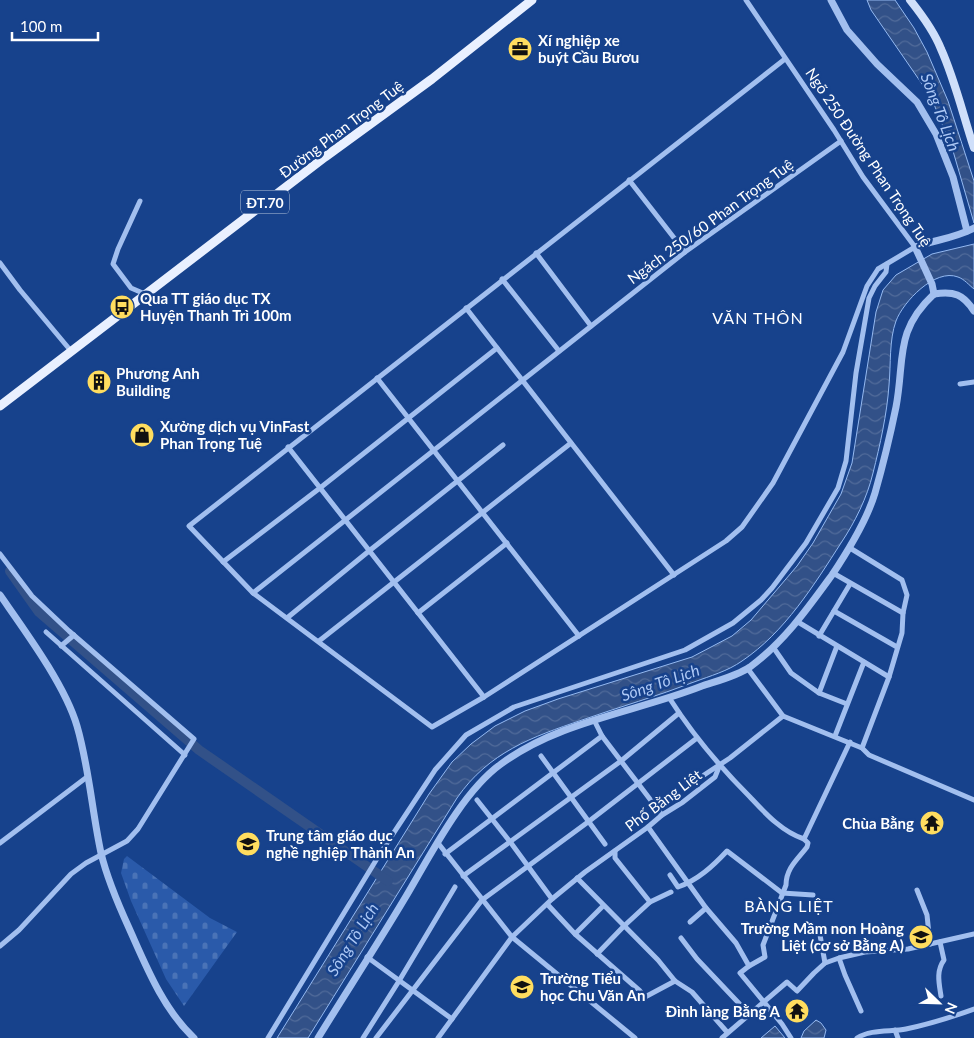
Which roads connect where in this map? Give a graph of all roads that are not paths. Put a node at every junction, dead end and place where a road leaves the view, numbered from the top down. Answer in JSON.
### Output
{"nodes":[{"id":1,"x":532,"y":0,"type":"edge"},
{"id":2,"x":746,"y":0,"type":"edge"},
{"id":3,"x":831,"y":0,"type":"edge"},
{"id":4,"x":910,"y":0,"type":"edge"},
{"id":5,"x":785,"y":59,"type":"junction"},
{"id":6,"x":841,"y":142,"type":"junction"},
{"id":7,"x":974,"y":148,"type":"edge"},
{"id":8,"x":629,"y":180,"type":"junction"},
{"id":9,"x":140,"y":201,"type":"dead end"},
{"id":10,"x":971,"y":229,"type":"edge"},
{"id":11,"x":917,"y":250,"type":"junction"},
{"id":12,"x":685,"y":252,"type":"junction"},
{"id":13,"x":536,"y":253,"type":"junction"},
{"id":14,"x":0,"y":262,"type":"edge"},
{"id":15,"x":887,"y":264,"type":"junction"},
{"id":16,"x":502,"y":279,"type":"junction"},
{"id":17,"x":145,"y":294,"type":"junction"},
{"id":18,"x":934,"y":294,"type":"junction"},
{"id":19,"x":466,"y":308,"type":"junction"},
{"id":20,"x":974,"y":312,"type":"edge"},
{"id":21,"x":593,"y":324,"type":"junction"},
{"id":22,"x":497,"y":348,"type":"junction"},
{"id":23,"x":559,"y":351,"type":"junction"},
{"id":24,"x":71,"y":352,"type":"junction"},
{"id":25,"x":377,"y":378,"type":"junction"},
{"id":26,"x":523,"y":380,"type":"junction"},
{"id":27,"x":974,"y":382,"type":"edge"},
{"id":28,"x":960,"y":384,"type":"dead end"},
{"id":29,"x":0,"y":406,"type":"edge"},
{"id":30,"x":408,"y":418,"type":"junction"},
{"id":31,"x":571,"y":443,"type":"junction"},
{"id":32,"x":503,"y":445,"type":"dead end"},
{"id":33,"x":288,"y":447,"type":"junction"},
{"id":34,"x":434,"y":450,"type":"junction"},
{"id":35,"x":457,"y":481,"type":"junction"},
{"id":36,"x":320,"y":488,"type":"junction"},
{"id":37,"x":482,"y":512,"type":"junction"},
{"id":38,"x":345,"y":520,"type":"junction"},
{"id":39,"x":507,"y":543,"type":"junction"},
{"id":40,"x":850,"y":548,"type":"junction"},
{"id":41,"x":369,"y":551,"type":"junction"},
{"id":42,"x":0,"y":554,"type":"edge"},
{"id":43,"x":223,"y":562,"type":"junction"},
{"id":44,"x":833,"y":573,"type":"junction"},
{"id":45,"x":674,"y":575,"type":"junction"},
{"id":46,"x":393,"y":582,"type":"junction"},
{"id":47,"x":850,"y":584,"type":"junction"},
{"id":48,"x":253,"y":593,"type":"junction"},
{"id":49,"x":0,"y":595,"type":"edge"},
{"id":50,"x":834,"y":611,"type":"junction"},
{"id":51,"x":418,"y":614,"type":"junction"},
{"id":52,"x":903,"y":614,"type":"junction"},
{"id":53,"x":287,"y":618,"type":"junction"},
{"id":54,"x":798,"y":622,"type":"junction"},
{"id":55,"x":46,"y":632,"type":"dead end"},
{"id":56,"x":579,"y":636,"type":"junction"},
{"id":57,"x":820,"y":636,"type":"junction"},
{"id":58,"x":70,"y":637,"type":"junction"},
{"id":59,"x":318,"y":641,"type":"junction"},
{"id":60,"x":61,"y":646,"type":"junction"},
{"id":61,"x":837,"y":646,"type":"junction"},
{"id":62,"x":773,"y":647,"type":"junction"},
{"id":63,"x":898,"y":647,"type":"junction"},
{"id":64,"x":864,"y":662,"type":"junction"},
{"id":65,"x":748,"y":669,"type":"junction"},
{"id":66,"x":889,"y":676,"type":"junction"},
{"id":67,"x":819,"y":693,"type":"junction"},
{"id":68,"x":484,"y":697,"type":"junction"},
{"id":69,"x":670,"y":699,"type":"junction"},
{"id":70,"x":847,"y":704,"type":"junction"},
{"id":71,"x":679,"y":713,"type":"junction"},
{"id":72,"x":783,"y":716,"type":"junction"},
{"id":73,"x":594,"y":720,"type":"junction"},
{"id":74,"x":602,"y":736,"type":"junction"},
{"id":75,"x":835,"y":736,"type":"junction"},
{"id":76,"x":697,"y":738,"type":"junction"},
{"id":77,"x":850,"y":742,"type":"junction"},
{"id":78,"x":862,"y":748,"type":"junction"},
{"id":79,"x":185,"y":755,"type":"junction"},
{"id":80,"x":541,"y":756,"type":"dead end"},
{"id":81,"x":621,"y":761,"type":"junction"},
{"id":82,"x":719,"y":766,"type":"junction"},
{"id":83,"x":553,"y":774,"type":"junction"},
{"id":84,"x":704,"y":775,"type":"dead end"},
{"id":85,"x":88,"y":777,"type":"junction"},
{"id":86,"x":638,"y":784,"type":"junction"},
{"id":87,"x":571,"y":798,"type":"junction"},
{"id":88,"x":477,"y":800,"type":"dead end"},
{"id":89,"x":974,"y":800,"type":"edge"},
{"id":90,"x":662,"y":815,"type":"junction"},
{"id":91,"x":492,"y":818,"type":"junction"},
{"id":92,"x":588,"y":822,"type":"junction"},
{"id":93,"x":648,"y":827,"type":"junction"},
{"id":94,"x":804,"y":840,"type":"junction"},
{"id":95,"x":512,"y":842,"type":"junction"},
{"id":96,"x":0,"y":843,"type":"edge"},
{"id":97,"x":438,"y":843,"type":"junction"},
{"id":98,"x":605,"y":844,"type":"dead end"},
{"id":99,"x":615,"y":851,"type":"junction"},
{"id":100,"x":445,"y":854,"type":"junction"},
{"id":101,"x":102,"y":855,"type":"junction"},
{"id":102,"x":527,"y":866,"type":"junction"},
{"id":103,"x":670,"y":875,"type":"dead end"},
{"id":104,"x":463,"y":876,"type":"junction"},
{"id":105,"x":577,"y":878,"type":"junction"},
{"id":106,"x":689,"y":883,"type":"junction"},
{"id":107,"x":455,"y":887,"type":"dead end"},
{"id":108,"x":918,"y":890,"type":"dead end"},
{"id":109,"x":671,"y":892,"type":"dead end"},
{"id":110,"x":782,"y":893,"type":"junction"},
{"id":111,"x":813,"y":895,"type":"dead end"},
{"id":112,"x":552,"y":899,"type":"junction"},
{"id":113,"x":482,"y":900,"type":"junction"},
{"id":114,"x":650,"y":902,"type":"junction"},
{"id":115,"x":548,"y":905,"type":"junction"},
{"id":116,"x":603,"y":906,"type":"junction"},
{"id":117,"x":706,"y":908,"type":"junction"},
{"id":118,"x":690,"y":922,"type":"dead end"},
{"id":119,"x":624,"y":926,"type":"junction"},
{"id":120,"x":575,"y":934,"type":"junction"},
{"id":121,"x":974,"y":934,"type":"edge"},
{"id":122,"x":820,"y":935,"type":"dead end"},
{"id":123,"x":512,"y":938,"type":"junction"},
{"id":124,"x":681,"y":938,"type":"dead end"},
{"id":125,"x":940,"y":942,"type":"junction"},
{"id":126,"x":930,"y":944,"type":"junction"},
{"id":127,"x":0,"y":946,"type":"edge"},
{"id":128,"x":597,"y":954,"type":"junction"},
{"id":129,"x":367,"y":957,"type":"junction"},
{"id":130,"x":839,"y":958,"type":"junction"},
{"id":131,"x":825,"y":963,"type":"junction"},
{"id":132,"x":749,"y":966,"type":"junction"},
{"id":133,"x":399,"y":981,"type":"junction"},
{"id":134,"x":675,"y":981,"type":"junction"},
{"id":135,"x":412,"y":990,"type":"junction"},
{"id":136,"x":941,"y":996,"type":"dead end"},
{"id":137,"x":764,"y":1003,"type":"junction"},
{"id":138,"x":974,"y":1009,"type":"edge"},
{"id":139,"x":861,"y":1011,"type":"dead end"},
{"id":140,"x":750,"y":1015,"type":"junction"},
{"id":141,"x":452,"y":1019,"type":"junction"},
{"id":142,"x":895,"y":1030,"type":"junction"},
{"id":143,"x":727,"y":1032,"type":"junction"},
{"id":144,"x":627,"y":1036,"type":"edge"},
{"id":145,"x":194,"y":1038,"type":"edge"},
{"id":146,"x":268,"y":1038,"type":"edge"},
{"id":147,"x":318,"y":1038,"type":"edge"},
{"id":148,"x":363,"y":1038,"type":"edge"},
{"id":149,"x":376,"y":1038,"type":"edge"},
{"id":150,"x":438,"y":1038,"type":"edge"},
{"id":151,"x":635,"y":1038,"type":"edge"},
{"id":152,"x":722,"y":1038,"type":"edge"},
{"id":153,"x":791,"y":1038,"type":"edge"},
{"id":154,"x":857,"y":1038,"type":"edge"},
{"id":155,"x":898,"y":1038,"type":"edge"}],
"edges":[{"from":1,"to":17,"type":"main road","name":"Đường Phan Trọng Tuệ","number":"ĐT.70"},
{"from":2,"to":5,"type":"street","name":"Ngõ 250 Đường Phan Trọng Tuệ"},
{"from":3,"to":10,"type":"street"},
{"from":4,"to":7,"type":"main road"},
{"from":5,"to":6,"type":"street","name":"Ngõ 250 Đường Phan Trọng Tuệ"},
{"from":5,"to":8,"type":"street"},
{"from":6,"to":11,"type":"street","name":"Ngõ 250 Đường Phan Trọng Tuệ"},
{"from":6,"to":12,"type":"street","name":"Ngách 250/60 Phan Trọng Tuệ"},
{"from":8,"to":12,"type":"street"},
{"from":8,"to":13,"type":"street"},
{"from":9,"to":17,"type":"street"},
{"from":10,"to":11,"type":"street"},
{"from":11,"to":15,"type":"street"},
{"from":11,"to":18,"type":"street","name":"Ngõ 250 Đường Phan Trọng Tuệ"},
{"from":12,"to":21,"type":"street","name":"Ngách 250/60 Phan Trọng Tuệ"},
{"from":13,"to":16,"type":"street"},
{"from":13,"to":21,"type":"street"},
{"from":14,"to":24,"type":"street"},
{"from":15,"to":45,"type":"street"},
{"from":15,"to":146,"type":"street"},
{"from":16,"to":19,"type":"street"},
{"from":16,"to":23,"type":"street"},
{"from":17,"to":24,"type":"main road","name":"Đường Phan Trọng Tuệ","number":"ĐT.70"},
{"from":18,"to":20,"type":"street"},
{"from":18,"to":40,"type":"street"},
{"from":19,"to":22,"type":"street"},
{"from":19,"to":25,"type":"street"},
{"from":21,"to":23,"type":"street","name":"Ngách 250/60 Phan Trọng Tuệ"},
{"from":22,"to":26,"type":"street"},
{"from":22,"to":30,"type":"street"},
{"from":23,"to":26,"type":"street","name":"Ngách 250/60 Phan Trọng Tuệ"},
{"from":24,"to":29,"type":"main road","name":"Đường Phan Trọng Tuệ","number":"ĐT.70"},
{"from":25,"to":30,"type":"street"},
{"from":25,"to":33,"type":"street"},
{"from":26,"to":31,"type":"street"},
{"from":26,"to":34,"type":"street","name":"Ngách 250/60 Phan Trọng Tuệ"},
{"from":27,"to":28,"type":"street"},
{"from":30,"to":34,"type":"street"},
{"from":30,"to":36,"type":"street"},
{"from":31,"to":37,"type":"street"},
{"from":31,"to":45,"type":"street"},
{"from":32,"to":35,"type":"street"},
{"from":33,"to":36,"type":"street"},
{"from":33,"to":43,"type":"street"},
{"from":34,"to":35,"type":"street"},
{"from":34,"to":38,"type":"street","name":"Ngách 250/60 Phan Trọng Tuệ"},
{"from":35,"to":37,"type":"street"},
{"from":35,"to":41,"type":"street"},
{"from":36,"to":38,"type":"street"},
{"from":36,"to":43,"type":"street"},
{"from":37,"to":39,"type":"street"},
{"from":37,"to":46,"type":"street"},
{"from":38,"to":41,"type":"street"},
{"from":38,"to":48,"type":"street","name":"Ngách 250/60 Phan Trọng Tuệ"},
{"from":39,"to":51,"type":"street"},
{"from":39,"to":56,"type":"street"},
{"from":40,"to":44,"type":"street"},
{"from":40,"to":52,"type":"street"},
{"from":41,"to":46,"type":"street"},
{"from":41,"to":53,"type":"street"},
{"from":42,"to":58,"type":"street"},
{"from":43,"to":48,"type":"street"},
{"from":44,"to":47,"type":"street"},
{"from":44,"to":54,"type":"street"},
{"from":45,"to":56,"type":"street"},
{"from":46,"to":51,"type":"street"},
{"from":46,"to":59,"type":"street"},
{"from":47,"to":50,"type":"street"},
{"from":47,"to":52,"type":"street"},
{"from":48,"to":53,"type":"street"},
{"from":49,"to":85,"type":"street"},
{"from":50,"to":57,"type":"street"},
{"from":50,"to":63,"type":"street"},
{"from":51,"to":68,"type":"street"},
{"from":52,"to":63,"type":"street"},
{"from":53,"to":59,"type":"street"},
{"from":54,"to":57,"type":"street"},
{"from":54,"to":62,"type":"street"},
{"from":55,"to":60,"type":"street"},
{"from":56,"to":68,"type":"street"},
{"from":57,"to":61,"type":"street"},
{"from":58,"to":60,"type":"street"},
{"from":58,"to":79,"type":"street"},
{"from":59,"to":68,"type":"street"},
{"from":60,"to":79,"type":"street"},
{"from":61,"to":64,"type":"street"},
{"from":61,"to":67,"type":"street"},
{"from":62,"to":65,"type":"street"},
{"from":62,"to":67,"type":"street"},
{"from":63,"to":66,"type":"street"},
{"from":64,"to":66,"type":"street"},
{"from":64,"to":70,"type":"street"},
{"from":65,"to":69,"type":"street"},
{"from":65,"to":72,"type":"street"},
{"from":66,"to":78,"type":"street"},
{"from":67,"to":70,"type":"street"},
{"from":69,"to":71,"type":"street"},
{"from":69,"to":73,"type":"street"},
{"from":70,"to":75,"type":"street"},
{"from":71,"to":76,"type":"street"},
{"from":71,"to":81,"type":"street"},
{"from":72,"to":75,"type":"street"},
{"from":72,"to":82,"type":"street","name":"Phố Bằng Liệt"},
{"from":73,"to":74,"type":"street"},
{"from":73,"to":97,"type":"street"},
{"from":74,"to":81,"type":"street"},
{"from":74,"to":83,"type":"street"},
{"from":75,"to":77,"type":"street"},
{"from":76,"to":82,"type":"street"},
{"from":76,"to":86,"type":"street"},
{"from":77,"to":78,"type":"street"},
{"from":77,"to":94,"type":"street"},
{"from":78,"to":89,"type":"street"},
{"from":79,"to":101,"type":"street"},
{"from":80,"to":83,"type":"street"},
{"from":81,"to":86,"type":"street"},
{"from":81,"to":87,"type":"street"},
{"from":82,"to":84,"type":"street"},
{"from":82,"to":90,"type":"street","name":"Phố Bằng Liệt"},
{"from":82,"to":94,"type":"street"},
{"from":83,"to":87,"type":"street"},
{"from":83,"to":91,"type":"street"},
{"from":85,"to":96,"type":"street"},
{"from":85,"to":101,"type":"street"},
{"from":86,"to":90,"type":"street"},
{"from":86,"to":92,"type":"street"},
{"from":87,"to":92,"type":"street"},
{"from":87,"to":95,"type":"street"},
{"from":88,"to":91,"type":"street"},
{"from":90,"to":93,"type":"street","name":"Phố Bằng Liệt"},
{"from":91,"to":95,"type":"street"},
{"from":91,"to":100,"type":"street"},
{"from":92,"to":98,"type":"street"},
{"from":92,"to":102,"type":"street"},
{"from":93,"to":99,"type":"street","name":"Phố Bằng Liệt"},
{"from":93,"to":106,"type":"street"},
{"from":94,"to":110,"type":"street"},
{"from":95,"to":102,"type":"street"},
{"from":95,"to":104,"type":"street"},
{"from":97,"to":100,"type":"street"},
{"from":97,"to":129,"type":"street"},
{"from":99,"to":105,"type":"street","name":"Phố Bằng Liệt"},
{"from":99,"to":114,"type":"street"},
{"from":100,"to":104,"type":"street"},
{"from":101,"to":127,"type":"street"},
{"from":101,"to":145,"type":"street"},
{"from":102,"to":112,"type":"street"},
{"from":102,"to":113,"type":"street"},
{"from":103,"to":106,"type":"street"},
{"from":104,"to":113,"type":"street"},
{"from":105,"to":112,"type":"street","name":"Phố Bằng Liệt"},
{"from":105,"to":116,"type":"street"},
{"from":106,"to":110,"type":"street"},
{"from":106,"to":117,"type":"street"},
{"from":107,"to":133,"type":"street"},
{"from":108,"to":126,"type":"street"},
{"from":109,"to":114,"type":"street"},
{"from":110,"to":111,"type":"street"},
{"from":110,"to":132,"type":"street"},
{"from":112,"to":115,"type":"street","name":"Phố Bằng Liệt"},
{"from":113,"to":123,"type":"street"},
{"from":113,"to":135,"type":"street"},
{"from":114,"to":119,"type":"street"},
{"from":115,"to":120,"type":"street"},
{"from":115,"to":123,"type":"street","name":"Phố Bằng Liệt"},
{"from":116,"to":119,"type":"street"},
{"from":116,"to":120,"type":"street"},
{"from":117,"to":118,"type":"street"},
{"from":117,"to":132,"type":"street"},
{"from":119,"to":128,"type":"street"},
{"from":119,"to":134,"type":"street"},
{"from":120,"to":128,"type":"street"},
{"from":121,"to":125,"type":"street"},
{"from":122,"to":131,"type":"street"},
{"from":123,"to":141,"type":"street","name":"Phố Bằng Liệt"},
{"from":123,"to":144,"type":"street"},
{"from":124,"to":140,"type":"street"},
{"from":125,"to":126,"type":"street"},
{"from":125,"to":136,"type":"street"},
{"from":126,"to":130,"type":"street"},
{"from":128,"to":134,"type":"street"},
{"from":129,"to":133,"type":"street"},
{"from":129,"to":147,"type":"street"},
{"from":130,"to":131,"type":"street"},
{"from":130,"to":139,"type":"street"},
{"from":131,"to":137,"type":"street"},
{"from":132,"to":137,"type":"street"},
{"from":133,"to":135,"type":"street"},
{"from":133,"to":148,"type":"street"},
{"from":134,"to":143,"type":"street"},
{"from":135,"to":141,"type":"street"},
{"from":135,"to":149,"type":"street"},
{"from":137,"to":140,"type":"street"},
{"from":137,"to":153,"type":"street"},
{"from":138,"to":142,"type":"street"},
{"from":140,"to":143,"type":"street"},
{"from":141,"to":150,"type":"street","name":"Phố Bằng Liệt"},
{"from":142,"to":154,"type":"street"},
{"from":142,"to":155,"type":"street"},
{"from":143,"to":152,"type":"street"},
{"from":144,"to":151,"type":"street"}]}
